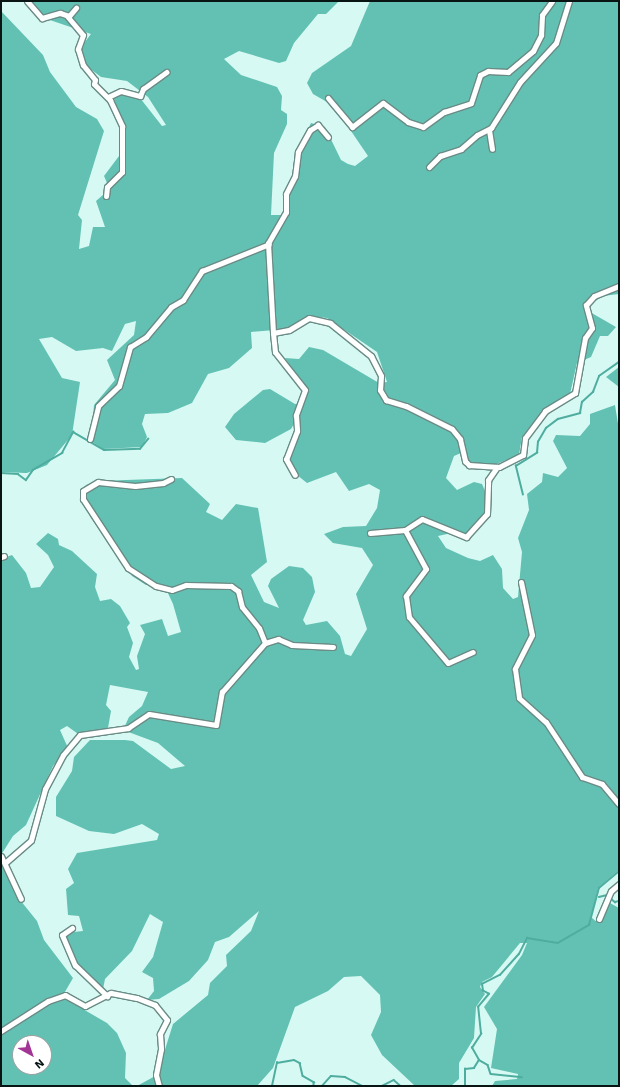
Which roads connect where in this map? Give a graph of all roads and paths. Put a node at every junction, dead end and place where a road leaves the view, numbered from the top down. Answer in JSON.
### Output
{"nodes":[{"id":1,"x":27,"y":1,"type":"edge"},
{"id":2,"x":552,"y":1,"type":"edge"},
{"id":3,"x":569,"y":1,"type":"edge"},
{"id":4,"x":76,"y":8,"type":"dead end"},
{"id":5,"x":67,"y":16,"type":"junction"},
{"id":6,"x":166,"y":72,"type":"dead end"},
{"id":7,"x":108,"y":97,"type":"junction"},
{"id":8,"x":328,"y":98,"type":"dead end"},
{"id":9,"x":490,"y":130,"type":"junction"},
{"id":10,"x":328,"y":136,"type":"dead end"},
{"id":11,"x":492,"y":149,"type":"dead end"},
{"id":12,"x":429,"y":167,"type":"dead end"},
{"id":13,"x":106,"y":196,"type":"dead end"},
{"id":14,"x":268,"y":244,"type":"junction"},
{"id":15,"x":619,"y":286,"type":"edge"},
{"id":16,"x":273,"y":333,"type":"junction"},
{"id":17,"x":90,"y":439,"type":"dead end"},
{"id":18,"x":497,"y":467,"type":"junction"},
{"id":19,"x":295,"y":476,"type":"dead end"},
{"id":20,"x":171,"y":479,"type":"dead end"},
{"id":21,"x":405,"y":530,"type":"junction"},
{"id":22,"x":370,"y":533,"type":"dead end"},
{"id":23,"x":521,"y":582,"type":"dead end"},
{"id":24,"x":265,"y":644,"type":"junction"},
{"id":25,"x":333,"y":647,"type":"dead end"},
{"id":26,"x":473,"y":652,"type":"dead end"},
{"id":27,"x":619,"y":804,"type":"edge"},
{"id":28,"x":1,"y":856,"type":"edge"},
{"id":29,"x":6,"y":862,"type":"junction"},
{"id":30,"x":619,"y":884,"type":"edge"},
{"id":31,"x":21,"y":899,"type":"dead end"},
{"id":32,"x":599,"y":919,"type":"dead end"},
{"id":33,"x":72,"y":928,"type":"dead end"},
{"id":34,"x":107,"y":996,"type":"junction"},
{"id":35,"x":1,"y":1031,"type":"edge"},
{"id":36,"x":159,"y":1086,"type":"edge"}],
"edges":[{"from":1,"to":5,"type":"street"},
{"from":2,"to":8,"type":"street"},
{"from":3,"to":9,"type":"street"},
{"from":4,"to":5,"type":"street"},
{"from":5,"to":7,"type":"street"},
{"from":6,"to":7,"type":"street"},
{"from":7,"to":13,"type":"street"},
{"from":9,"to":11,"type":"street"},
{"from":9,"to":12,"type":"street"},
{"from":10,"to":14,"type":"street"},
{"from":14,"to":16,"type":"street"},
{"from":14,"to":17,"type":"street"},
{"from":15,"to":18,"type":"street"},
{"from":16,"to":18,"type":"street"},
{"from":16,"to":19,"type":"street"},
{"from":18,"to":21,"type":"street"},
{"from":20,"to":24,"type":"street"},
{"from":21,"to":22,"type":"street"},
{"from":21,"to":26,"type":"street"},
{"from":23,"to":27,"type":"street"},
{"from":24,"to":25,"type":"street"},
{"from":24,"to":29,"type":"street"},
{"from":28,"to":29,"type":"street"},
{"from":29,"to":31,"type":"street"},
{"from":30,"to":32,"type":"street"},
{"from":33,"to":34,"type":"street"},
{"from":34,"to":35,"type":"street"},
{"from":34,"to":36,"type":"street"}]}
